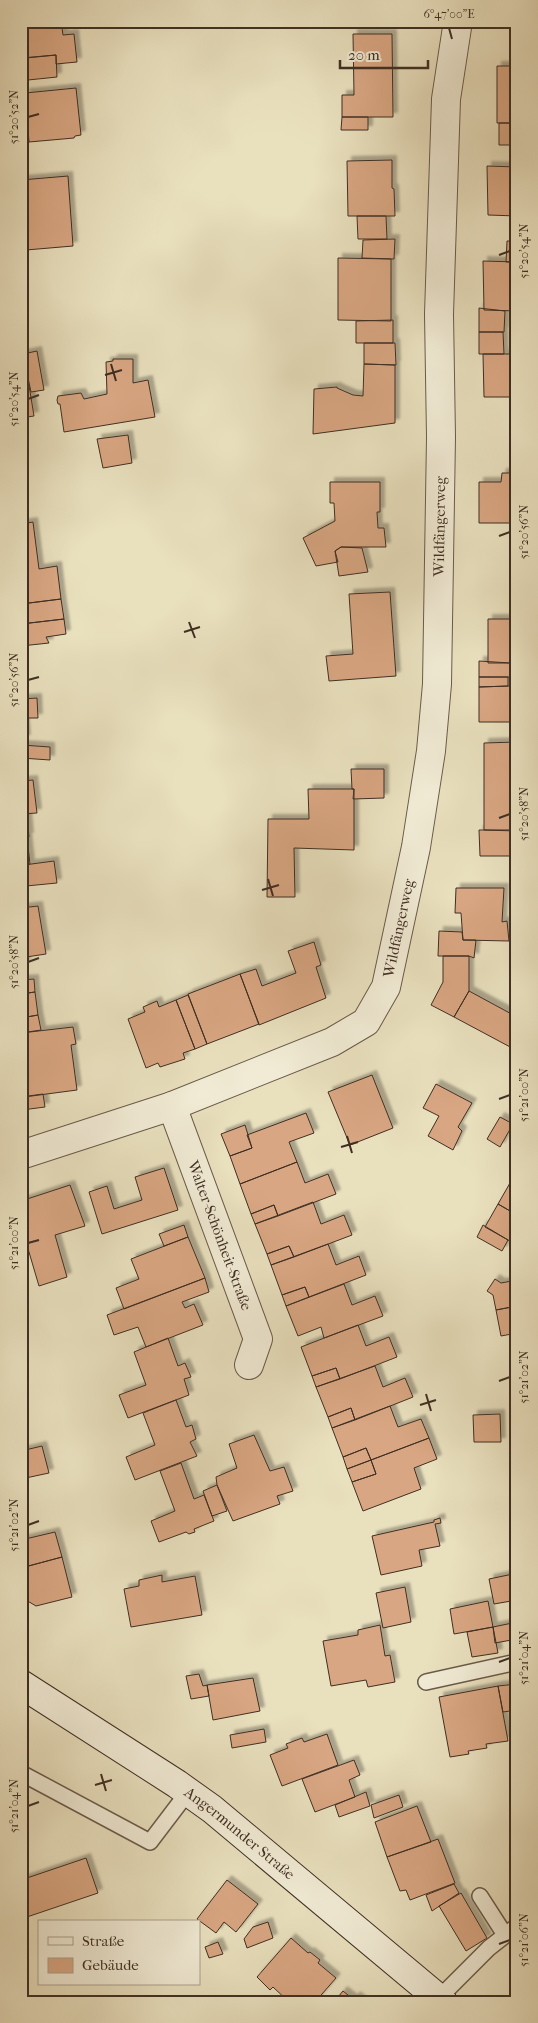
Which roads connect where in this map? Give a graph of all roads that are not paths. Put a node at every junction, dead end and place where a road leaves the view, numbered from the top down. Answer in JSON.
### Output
{"nodes":[{"id":1,"x":458,"y":21,"type":"edge"},
{"id":2,"x":172,"y":1106,"type":"junction"},
{"id":3,"x":21,"y":1155,"type":"edge"},
{"id":4,"x":248,"y":1365,"type":"dead end"},
{"id":5,"x":517,"y":1662,"type":"edge"},
{"id":6,"x":426,"y":1682,"type":"dead end"},
{"id":7,"x":21,"y":1684,"type":"edge"},
{"id":8,"x":21,"y":1772,"type":"edge"},
{"id":9,"x":188,"y":1792,"type":"junction"},
{"id":10,"x":480,"y":1896,"type":"dead end"},
{"id":11,"x":511,"y":1931,"type":"edge"},
{"id":12,"x":441,"y":2000,"type":"edge"}],
"edges":[{"from":1,"to":2,"type":"street","name":"Wildfängerweg"},
{"from":2,"to":3,"type":"street"},
{"from":2,"to":4,"type":"street","name":"Walter-Schönheit-Straße"},
{"from":5,"to":6,"type":"lane"},
{"from":7,"to":9,"type":"street","name":"Angermunder Straße"},
{"from":8,"to":9,"type":"lane"},
{"from":9,"to":12,"type":"street","name":"Angermunder Straße"},
{"from":10,"to":11,"type":"lane"},
{"from":11,"to":12,"type":"lane"}]}
